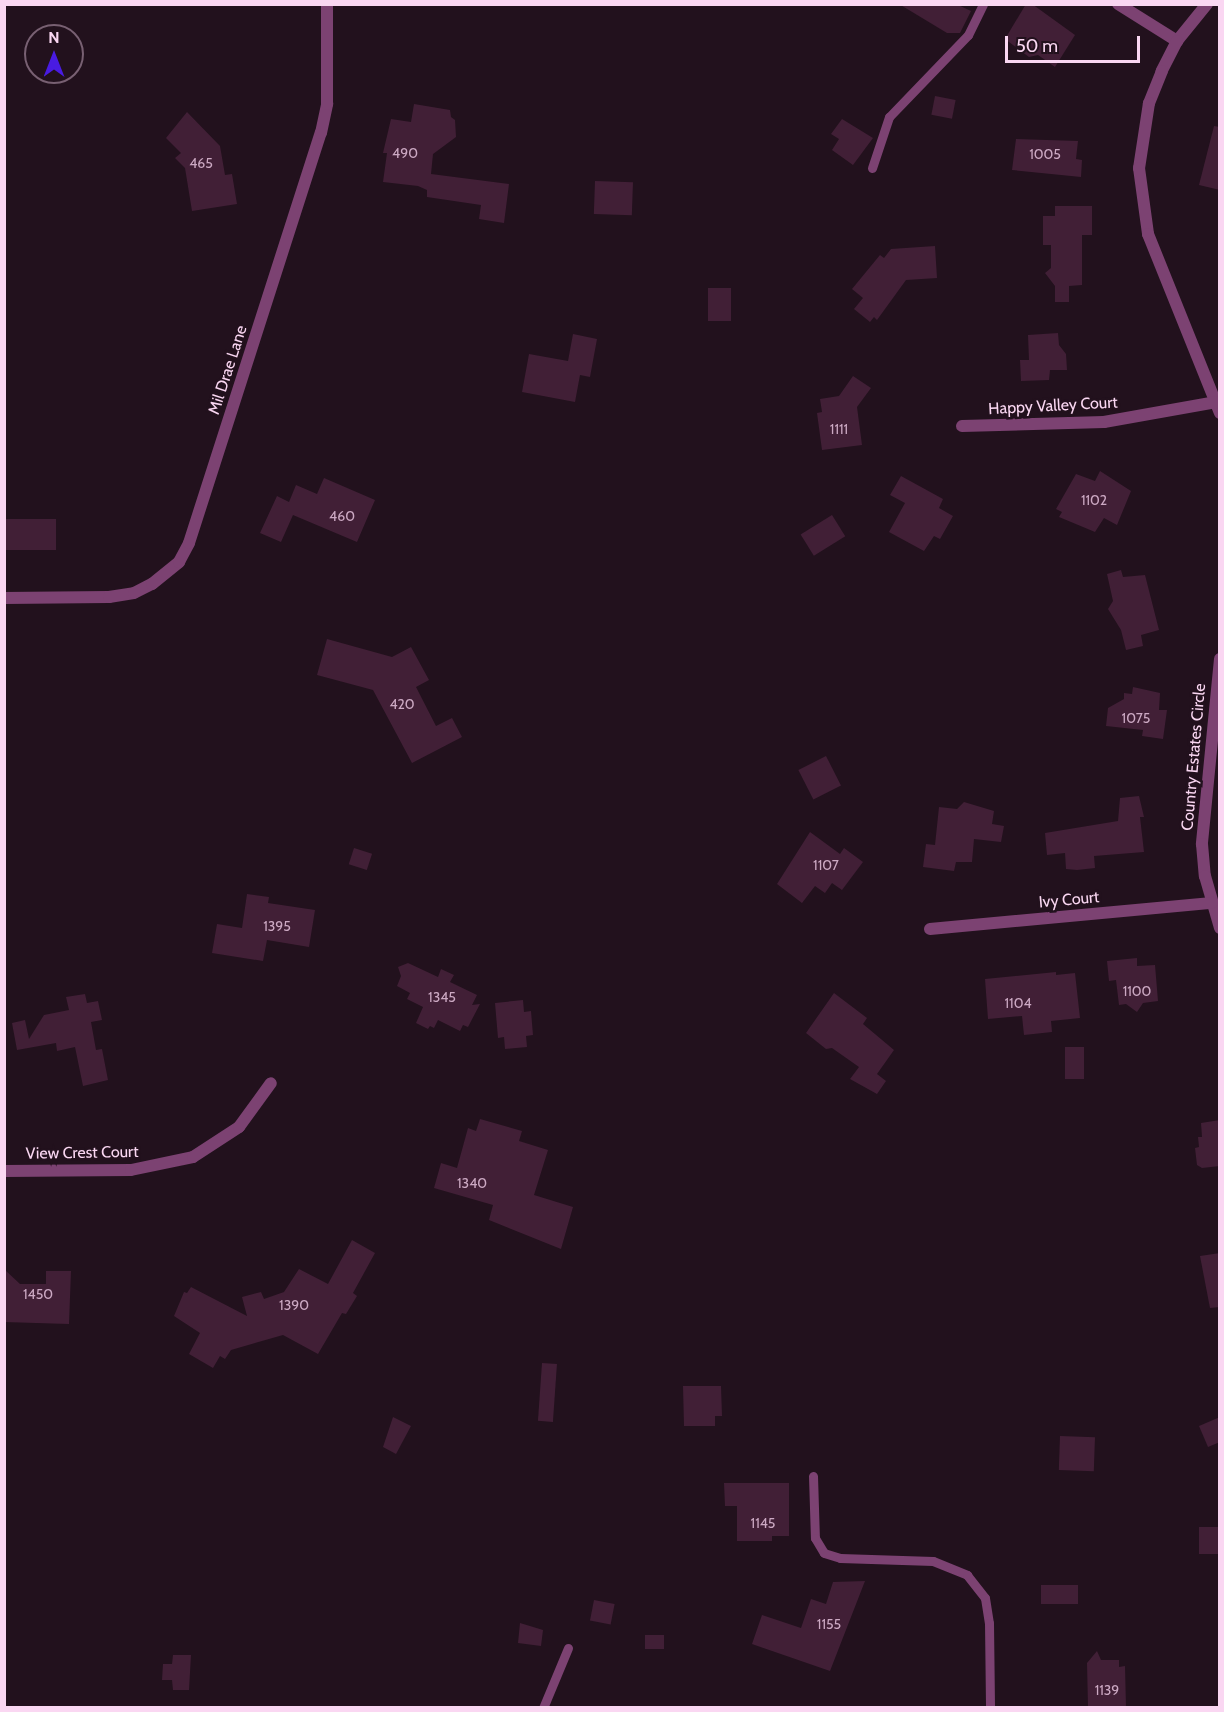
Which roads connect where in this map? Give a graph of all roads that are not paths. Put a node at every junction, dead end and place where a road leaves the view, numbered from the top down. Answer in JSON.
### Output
{"nodes":[{"id":1,"x":327,"y":4,"type":"edge"},
{"id":2,"x":983,"y":4,"type":"edge"},
{"id":3,"x":1118,"y":4,"type":"edge"},
{"id":4,"x":1206,"y":4,"type":"edge"},
{"id":5,"x":1177,"y":41,"type":"junction"},
{"id":6,"x":872,"y":168,"type":"dead end"},
{"id":7,"x":1218,"y":408,"type":"edge"},
{"id":8,"x":962,"y":426,"type":"dead end"},
{"id":9,"x":4,"y":597,"type":"edge"},
{"id":10,"x":1220,"y":659,"type":"edge"},
{"id":11,"x":1212,"y":903,"type":"junction"},
{"id":12,"x":1220,"y":928,"type":"edge"},
{"id":13,"x":930,"y":929,"type":"dead end"},
{"id":14,"x":271,"y":1083,"type":"dead end"},
{"id":15,"x":4,"y":1171,"type":"edge"},
{"id":16,"x":813,"y":1476,"type":"dead end"},
{"id":17,"x":568,"y":1648,"type":"dead end"},
{"id":18,"x":543,"y":1707,"type":"edge"},
{"id":19,"x":990,"y":1707,"type":"edge"}],
"edges":[{"from":1,"to":9,"type":"street","name":"Mil Drae Lane"},
{"from":2,"to":6,"type":"lane"},
{"from":3,"to":5,"type":"street"},
{"from":4,"to":5,"type":"street"},
{"from":5,"to":7,"type":"street"},
{"from":7,"to":8,"type":"street","name":"Happy Valley Court"},
{"from":10,"to":11,"type":"street","name":"Country Estates Circle"},
{"from":11,"to":12,"type":"street","name":"Country Estates Circle"},
{"from":11,"to":13,"type":"street","name":"Ivy Court"},
{"from":14,"to":15,"type":"street","name":"View Crest Court"},
{"from":16,"to":19,"type":"lane"},
{"from":17,"to":18,"type":"lane"}]}
